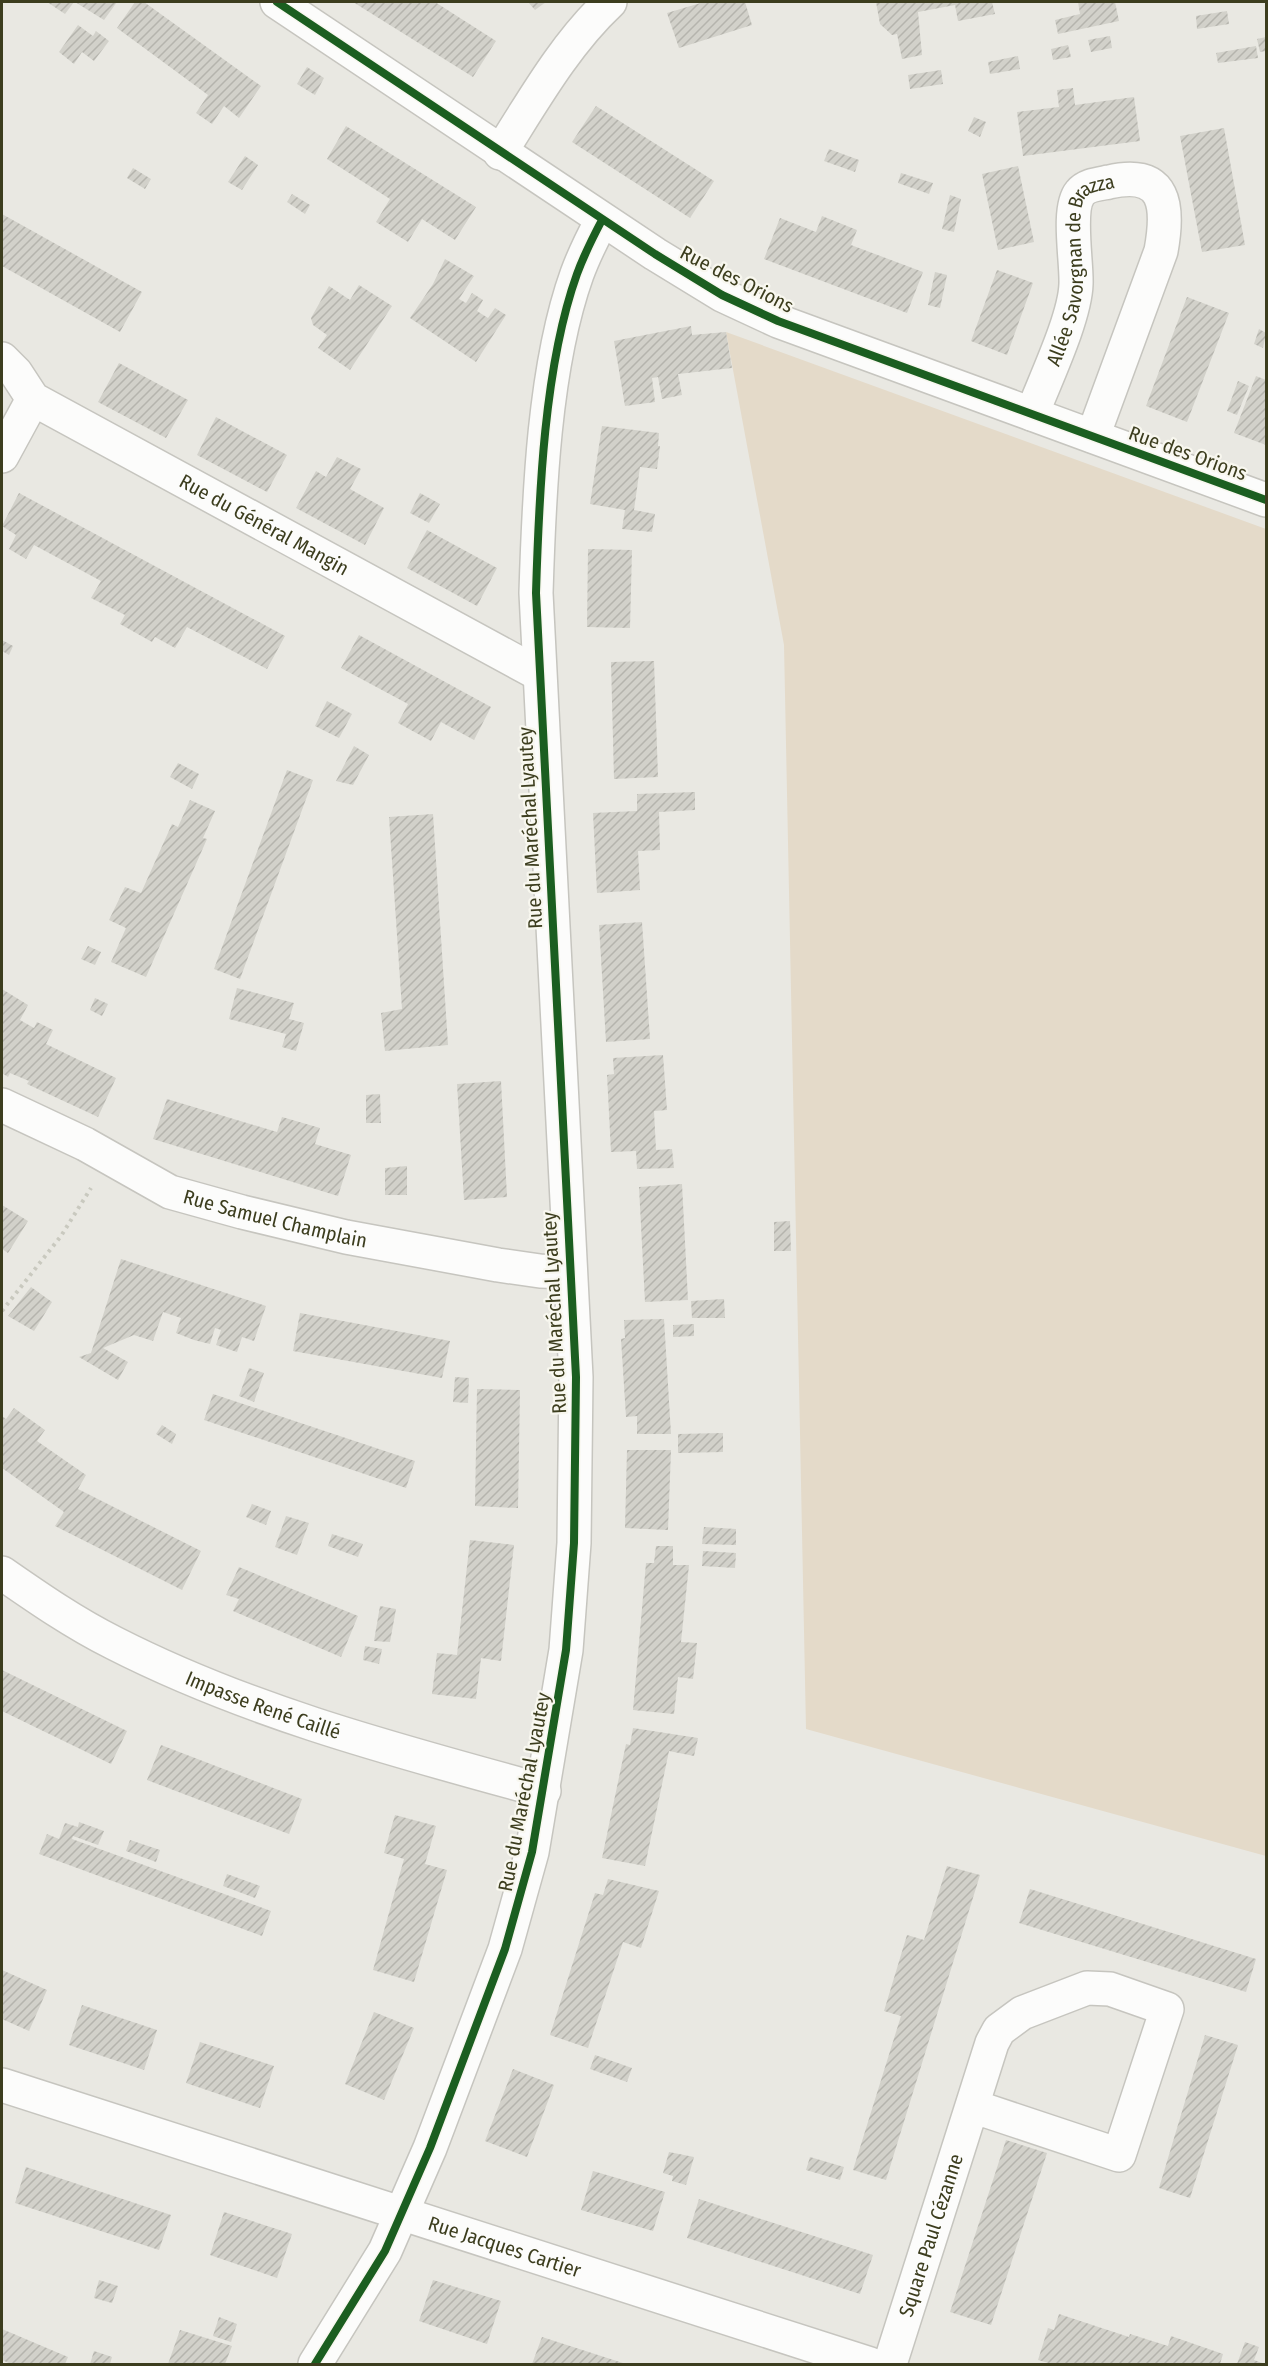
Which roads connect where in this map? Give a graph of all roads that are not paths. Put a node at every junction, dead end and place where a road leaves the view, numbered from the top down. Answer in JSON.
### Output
{"nodes":[{"id":1,"x":277,"y":2,"type":"edge"},
{"id":2,"x":610,"y":2,"type":"edge"},
{"id":3,"x":500,"y":153,"type":"junction"},
{"id":4,"x":602,"y":220,"type":"junction"},
{"id":5,"x":2,"y":359,"type":"edge"},
{"id":6,"x":33,"y":399,"type":"junction"},
{"id":7,"x":1032,"y":414,"type":"junction"},
{"id":8,"x":1093,"y":436,"type":"junction"},
{"id":9,"x":2,"y":456,"type":"edge"},
{"id":10,"x":1266,"y":500,"type":"edge"},
{"id":11,"x":539,"y":674,"type":"junction"},
{"id":12,"x":2,"y":1105,"type":"edge"},
{"id":13,"x":569,"y":1272,"type":"junction"},
{"id":14,"x":2,"y":1573,"type":"edge"},
{"id":15,"x":543,"y":1791,"type":"junction"},
{"id":16,"x":2,"y":2085,"type":"edge"},
{"id":17,"x":972,"y":2106,"type":"junction"},
{"id":18,"x":401,"y":2215,"type":"junction"},
{"id":19,"x":320,"y":2363,"type":"edge"},
{"id":20,"x":870,"y":2364,"type":"edge"},
{"id":21,"x":890,"y":2364,"type":"edge"}],
"edges":[{"from":1,"to":3,"type":"street","name":"Rue des Orions"},
{"from":2,"to":3,"type":"street"},
{"from":3,"to":4,"type":"street","name":"Rue des Orions"},
{"from":4,"to":7,"type":"street","name":"Rue des Orions"},
{"from":4,"to":11,"type":"street","name":"Rue du Maréchal Lyautey"},
{"from":5,"to":6,"type":"street","name":"Rue du Général Mangin"},
{"from":6,"to":9,"type":"street"},
{"from":6,"to":11,"type":"street","name":"Rue du Général Mangin"},
{"from":7,"to":8,"type":"street","name":"Rue des Orions"},
{"from":7,"to":8,"type":"street","name":"Allée Savorgnan de Brazza"},
{"from":8,"to":10,"type":"street","name":"Rue des Orions"},
{"from":11,"to":13,"type":"street","name":"Rue du Maréchal Lyautey"},
{"from":12,"to":13,"type":"street","name":"Rue Samuel Champlain"},
{"from":13,"to":15,"type":"street","name":"Rue du Maréchal Lyautey"},
{"from":14,"to":15,"type":"street","name":"Impasse René Caillé"},
{"from":15,"to":18,"type":"street","name":"Rue du Maréchal Lyautey"},
{"from":16,"to":18,"type":"street","name":"Rue Jacques Cartier"},
{"from":17,"to":17,"type":"street","name":"Square Paul Cézanne"},
{"from":17,"to":21,"type":"street","name":"Square Paul Cézanne"},
{"from":18,"to":19,"type":"street","name":"Rue du Maréchal Lyautey"},
{"from":18,"to":20,"type":"street","name":"Rue Jacques Cartier"}]}
